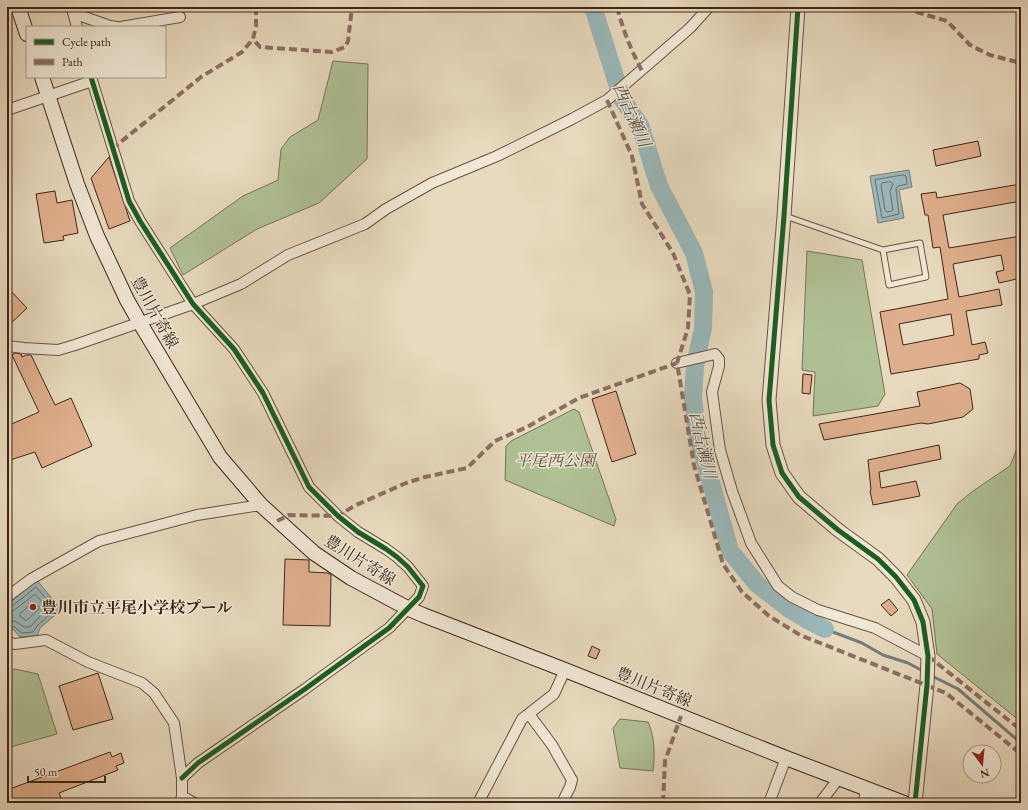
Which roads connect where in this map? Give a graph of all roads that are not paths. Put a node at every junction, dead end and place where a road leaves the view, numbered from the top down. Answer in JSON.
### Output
{"nodes":[{"id":1,"x":18,"y":7,"type":"edge"},
{"id":2,"x":709,"y":7,"type":"edge"},
{"id":3,"x":798,"y":7,"type":"edge"},
{"id":4,"x":72,"y":10,"type":"edge"},
{"id":5,"x":180,"y":17,"type":"dead end"},
{"id":6,"x":77,"y":26,"type":"edge"},
{"id":7,"x":110,"y":26,"type":"edge"},
{"id":8,"x":127,"y":26,"type":"edge"},
{"id":9,"x":26,"y":31,"type":"edge"},
{"id":10,"x":42,"y":78,"type":"edge"},
{"id":11,"x":91,"y":79,"type":"edge"},
{"id":12,"x":48,"y":96,"type":"junction"},
{"id":13,"x":7,"y":110,"type":"edge"},
{"id":14,"x":784,"y":216,"type":"junction"},
{"id":15,"x":883,"y":250,"type":"junction"},
{"id":16,"x":193,"y":304,"type":"junction"},
{"id":17,"x":140,"y":323,"type":"junction"},
{"id":18,"x":7,"y":346,"type":"edge"},
{"id":19,"x":677,"y":363,"type":"dead end"},
{"id":20,"x":261,"y":505,"type":"junction"},
{"id":21,"x":7,"y":597,"type":"edge"},
{"id":22,"x":409,"y":609,"type":"junction"},
{"id":23,"x":7,"y":642,"type":"edge"},
{"id":24,"x":928,"y":661,"type":"junction"},
{"id":25,"x":565,"y":670,"type":"junction"},
{"id":26,"x":529,"y":714,"type":"junction"},
{"id":27,"x":786,"y":758,"type":"junction"},
{"id":28,"x":182,"y":778,"type":"junction"},
{"id":29,"x":839,"y":778,"type":"junction"},
{"id":30,"x":867,"y":788,"type":"junction"},
{"id":31,"x":181,"y":799,"type":"edge"},
{"id":32,"x":194,"y":803,"type":"edge"},
{"id":33,"x":478,"y":803,"type":"edge"},
{"id":34,"x":562,"y":803,"type":"edge"},
{"id":35,"x":769,"y":803,"type":"edge"},
{"id":36,"x":820,"y":803,"type":"edge"},
{"id":37,"x":862,"y":803,"type":"edge"},
{"id":38,"x":904,"y":803,"type":"edge"},
{"id":39,"x":915,"y":803,"type":"edge"}],
"edges":[{"from":1,"to":9,"type":"main road"},
{"from":2,"to":16,"type":"street"},
{"from":3,"to":14,"type":"street"},
{"from":4,"to":6,"type":"street"},
{"from":4,"to":7,"type":"street"},
{"from":5,"to":8,"type":"street"},
{"from":10,"to":12,"type":"main road","name":"豊川片寄線"},
{"from":11,"to":12,"type":"street"},
{"from":11,"to":16,"type":"street"},
{"from":12,"to":13,"type":"street"},
{"from":12,"to":17,"type":"main road","name":"豊川片寄線"},
{"from":14,"to":15,"type":"lane"},
{"from":14,"to":24,"type":"street"},
{"from":15,"to":15,"type":"lane"},
{"from":16,"to":17,"type":"street"},
{"from":16,"to":22,"type":"street"},
{"from":17,"to":18,"type":"street"},
{"from":17,"to":20,"type":"main road","name":"豊川片寄線"},
{"from":19,"to":24,"type":"street"},
{"from":20,"to":21,"type":"street"},
{"from":20,"to":22,"type":"main road","name":"豊川片寄線"},
{"from":22,"to":25,"type":"main road","name":"豊川片寄線"},
{"from":22,"to":28,"type":"street"},
{"from":23,"to":28,"type":"street"},
{"from":24,"to":39,"type":"street"},
{"from":25,"to":26,"type":"street"},
{"from":25,"to":27,"type":"main road","name":"豊川片寄線"},
{"from":26,"to":33,"type":"street"},
{"from":26,"to":34,"type":"street"},
{"from":27,"to":29,"type":"main road","name":"豊川片寄線"},
{"from":27,"to":35,"type":"street"},
{"from":28,"to":31,"type":"street"},
{"from":29,"to":30,"type":"main road","name":"豊川片寄線"},
{"from":29,"to":36,"type":"street"},
{"from":30,"to":37,"type":"street"},
{"from":30,"to":38,"type":"main road","name":"豊川片寄線"},
{"from":31,"to":32,"type":"street"}]}
